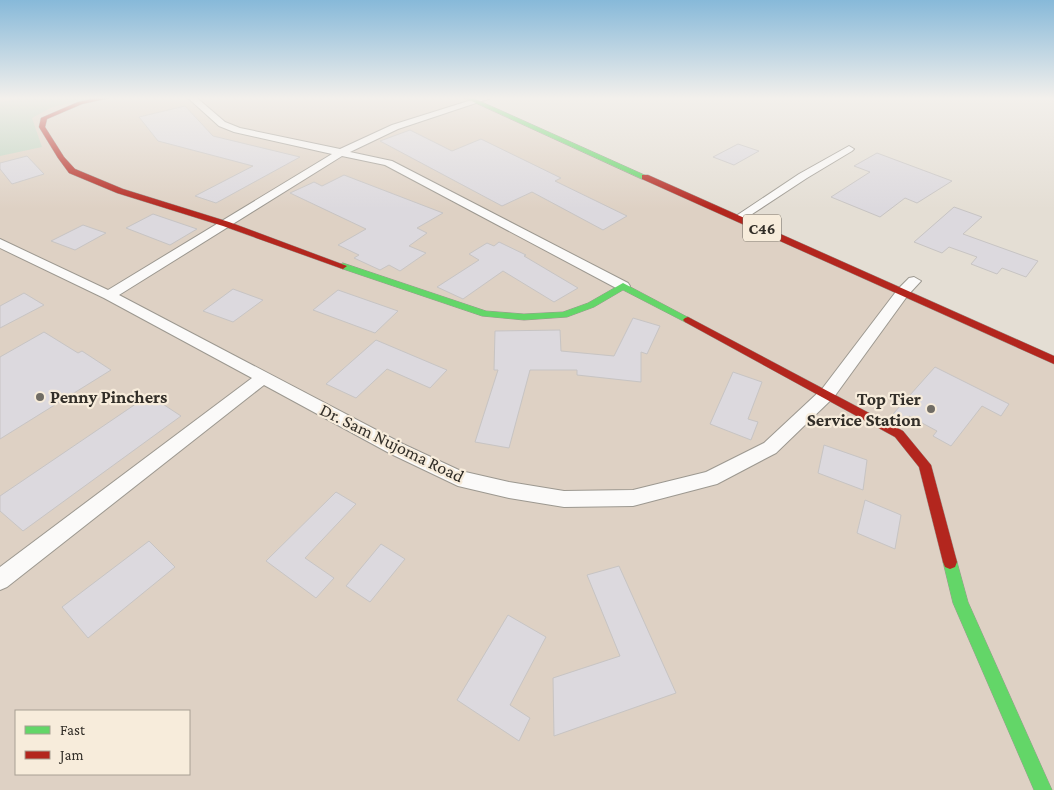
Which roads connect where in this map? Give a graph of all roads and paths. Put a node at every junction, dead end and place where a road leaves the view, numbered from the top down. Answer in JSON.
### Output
{"nodes":[{"id":1,"x":47,"y":135,"type":"edge"},
{"id":2,"x":260,"y":135,"type":"edge"},
{"id":3,"x":378,"y":135,"type":"edge"},
{"id":4,"x":556,"y":135,"type":"edge"},
{"id":5,"x":575,"y":135,"type":"edge"},
{"id":6,"x":849,"y":149,"type":"dead end"},
{"id":7,"x":342,"y":152,"type":"junction"},
{"id":8,"x":680,"y":180,"type":"dead end"},
{"id":9,"x":738,"y":218,"type":"junction"},
{"id":10,"x":226,"y":224,"type":"junction"},
{"id":11,"x":0,"y":243,"type":"edge"},
{"id":12,"x":911,"y":283,"type":"junction"},
{"id":13,"x":623,"y":286,"type":"junction"},
{"id":14,"x":109,"y":294,"type":"junction"},
{"id":15,"x":1054,"y":360,"type":"edge"},
{"id":16,"x":263,"y":378,"type":"junction"},
{"id":17,"x":828,"y":393,"type":"junction"},
{"id":18,"x":0,"y":580,"type":"edge"},
{"id":19,"x":1043,"y":790,"type":"edge"}],
"edges":[{"from":1,"to":10,"type":"street"},
{"from":2,"to":7,"type":"street"},
{"from":3,"to":7,"type":"street"},
{"from":4,"to":9,"type":"street","number":"C46"},
{"from":5,"to":8,"type":"street"},
{"from":6,"to":9,"type":"street"},
{"from":7,"to":10,"type":"street"},
{"from":7,"to":13,"type":"street"},
{"from":9,"to":12,"type":"street","number":"C46"},
{"from":10,"to":13,"type":"street"},
{"from":10,"to":14,"type":"street"},
{"from":11,"to":14,"type":"street","name":"Dr. Sam Nujoma Road"},
{"from":12,"to":15,"type":"street","number":"C46"},
{"from":12,"to":17,"type":"street","name":"Dr. Sam Nujoma Road"},
{"from":13,"to":17,"type":"street"},
{"from":14,"to":16,"type":"street","name":"Dr. Sam Nujoma Road"},
{"from":16,"to":17,"type":"street","name":"Dr. Sam Nujoma Road"},
{"from":16,"to":18,"type":"street"},
{"from":17,"to":19,"type":"street"}]}
